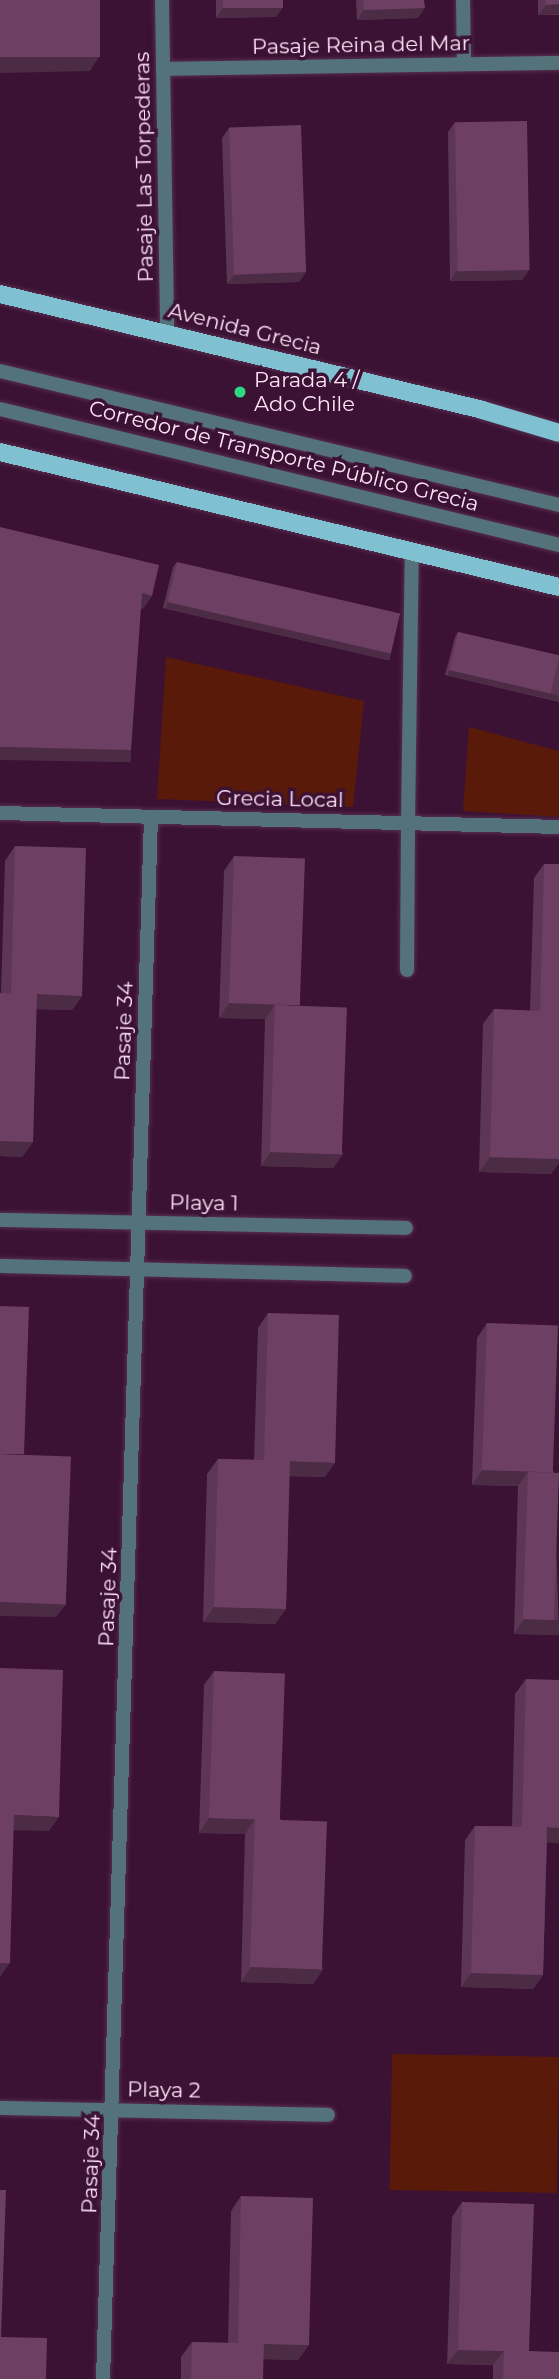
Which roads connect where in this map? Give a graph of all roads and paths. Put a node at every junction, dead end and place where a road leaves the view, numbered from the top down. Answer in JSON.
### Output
{"nodes":[{"id":1,"x":162,"y":0,"type":"edge"},
{"id":2,"x":463,"y":0,"type":"edge"},
{"id":3,"x":559,"y":63,"type":"edge"},
{"id":4,"x":464,"y":64,"type":"junction"},
{"id":5,"x":163,"y":69,"type":"junction"},
{"id":6,"x":0,"y":294,"type":"edge"},
{"id":7,"x":167,"y":333,"type":"junction"},
{"id":8,"x":0,"y":371,"type":"edge"},
{"id":9,"x":0,"y":409,"type":"edge"},
{"id":10,"x":559,"y":433,"type":"edge"},
{"id":11,"x":0,"y":452,"type":"edge"},
{"id":12,"x":559,"y":505,"type":"edge"},
{"id":13,"x":559,"y":545,"type":"edge"},
{"id":14,"x":412,"y":551,"type":"junction"},
{"id":15,"x":559,"y":587,"type":"edge"},
{"id":16,"x":0,"y":813,"type":"edge"},
{"id":17,"x":151,"y":817,"type":"junction"},
{"id":18,"x":408,"y":823,"type":"junction"},
{"id":19,"x":559,"y":828,"type":"edge"},
{"id":20,"x":407,"y":970,"type":"dead end"},
{"id":21,"x":0,"y":1220,"type":"edge"},
{"id":22,"x":139,"y":1222,"type":"junction"},
{"id":23,"x":407,"y":1228,"type":"dead end"},
{"id":24,"x":0,"y":1265,"type":"edge"},
{"id":25,"x":138,"y":1269,"type":"junction"},
{"id":26,"x":405,"y":1276,"type":"dead end"},
{"id":27,"x":0,"y":2108,"type":"edge"},
{"id":28,"x":114,"y":2110,"type":"junction"},
{"id":29,"x":328,"y":2115,"type":"dead end"},
{"id":30,"x":103,"y":2379,"type":"edge"}],
"edges":[{"from":1,"to":5,"type":"street","name":"Pasaje Las Torpederas"},
{"from":2,"to":4,"type":"street"},
{"from":3,"to":4,"type":"street","name":"Pasaje Reina del Mar"},
{"from":4,"to":5,"type":"street","name":"Pasaje Reina del Mar"},
{"from":5,"to":7,"type":"street","name":"Pasaje Las Torpederas"},
{"from":6,"to":7,"type":"main road","name":"Avenida Grecia"},
{"from":7,"to":10,"type":"main road","name":"Avenida Grecia"},
{"from":8,"to":12,"type":"street","name":"Corredor de Transporte Público Grecia"},
{"from":9,"to":13,"type":"street","name":"Corredor de Transporte Público Grecia"},
{"from":11,"to":14,"type":"main road"},
{"from":14,"to":15,"type":"main road"},
{"from":14,"to":18,"type":"street"},
{"from":16,"to":17,"type":"street","name":"Grecia Local"},
{"from":17,"to":18,"type":"street","name":"Grecia Local"},
{"from":17,"to":22,"type":"street","name":"Pasaje 34"},
{"from":18,"to":19,"type":"street","name":"Grecia Local"},
{"from":18,"to":20,"type":"street"},
{"from":21,"to":22,"type":"street","name":"Playa 1"},
{"from":22,"to":23,"type":"street","name":"Playa 1"},
{"from":22,"to":25,"type":"street","name":"Pasaje 34"},
{"from":24,"to":25,"type":"street"},
{"from":25,"to":26,"type":"street"},
{"from":25,"to":28,"type":"street","name":"Pasaje 34"},
{"from":27,"to":28,"type":"street","name":"Playa 2"},
{"from":28,"to":29,"type":"street","name":"Playa 2"},
{"from":28,"to":30,"type":"street","name":"Pasaje 34"}]}
